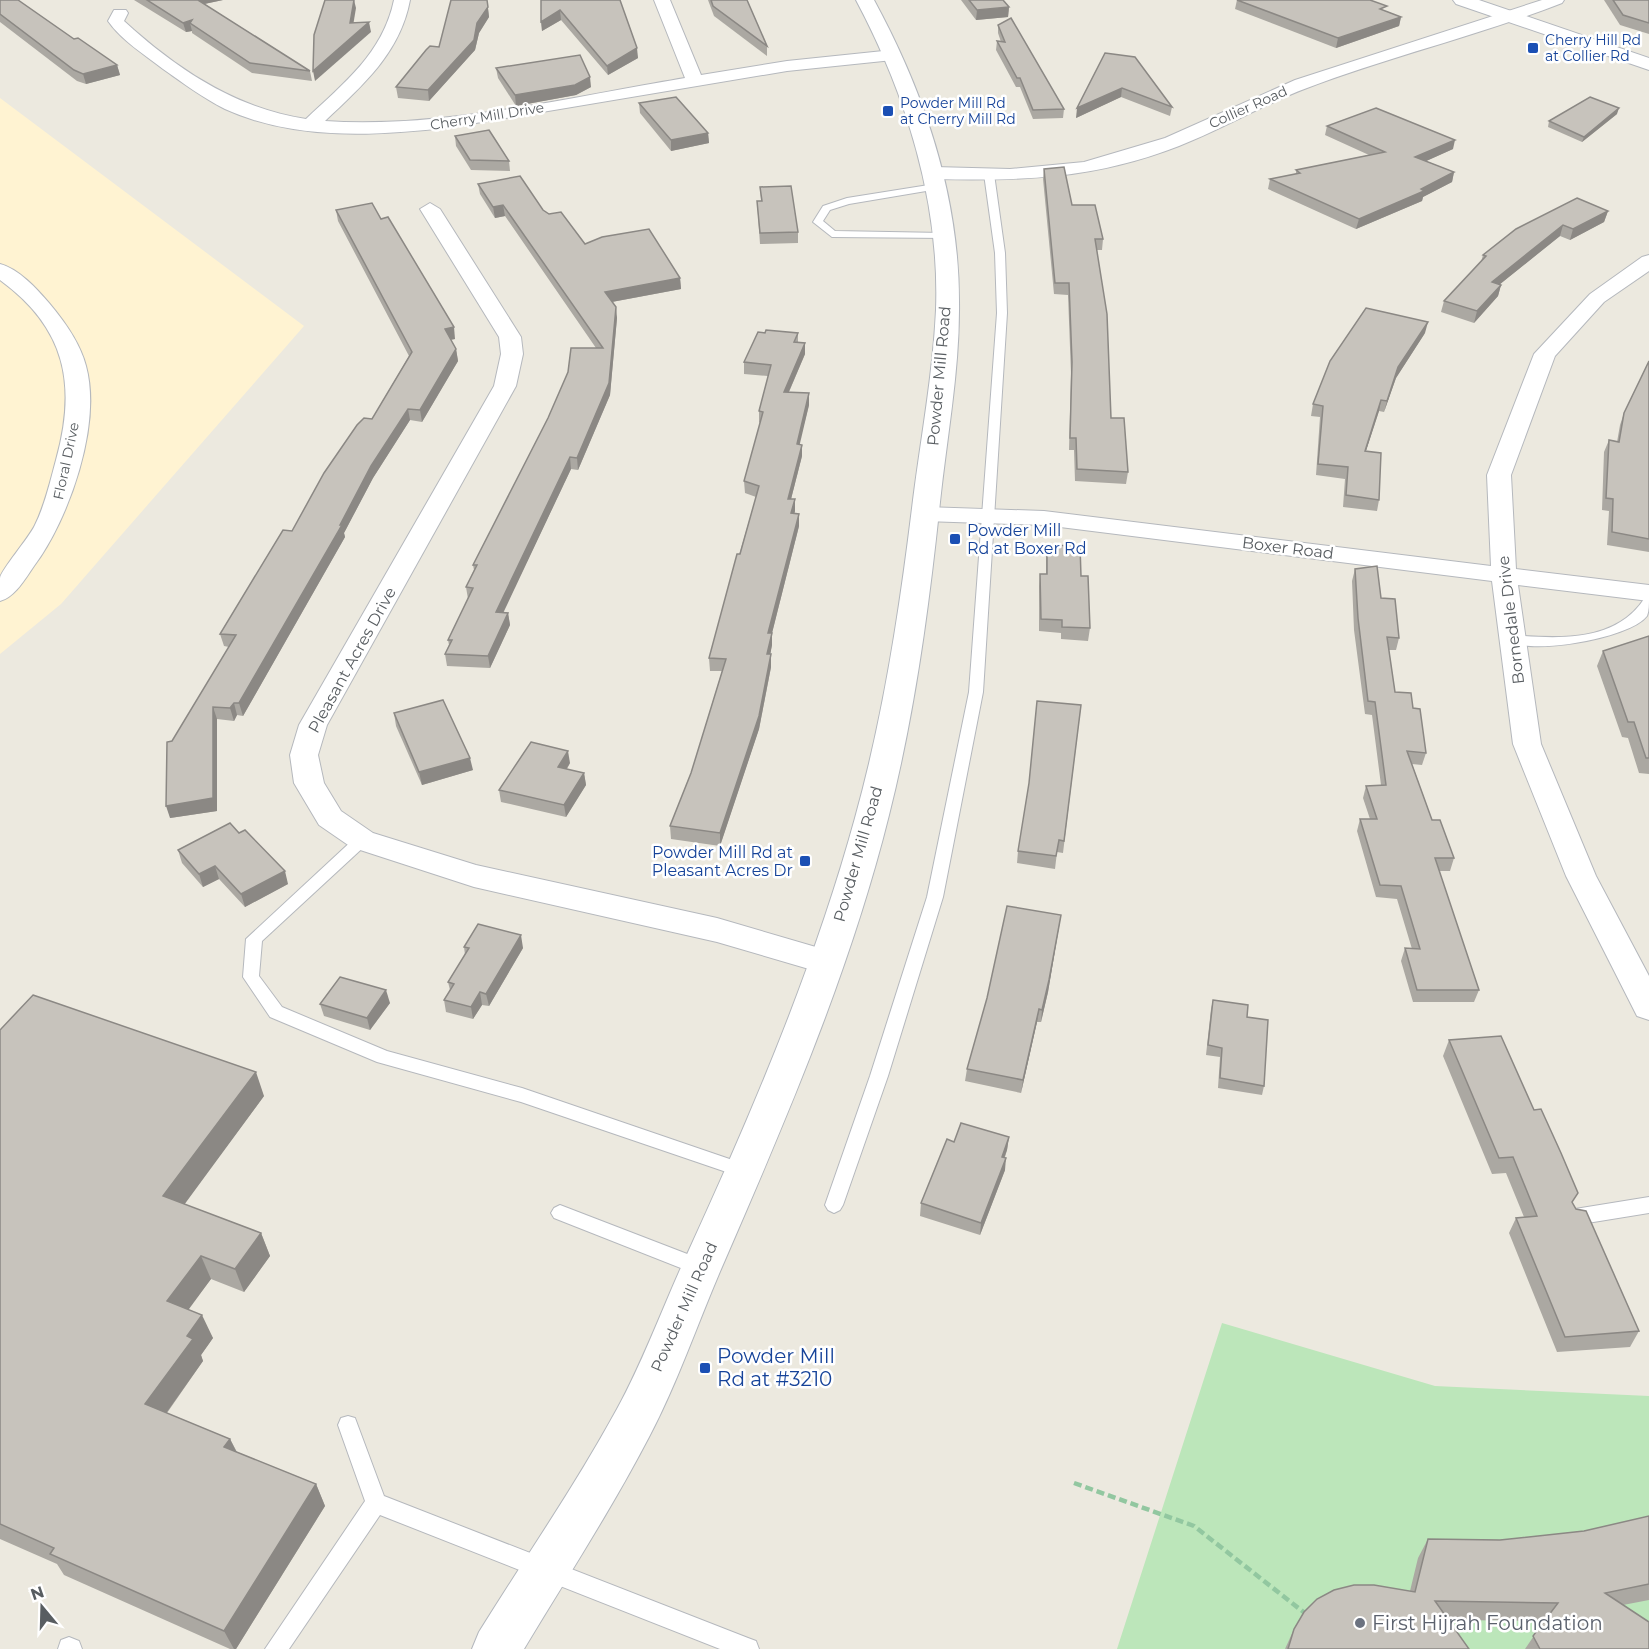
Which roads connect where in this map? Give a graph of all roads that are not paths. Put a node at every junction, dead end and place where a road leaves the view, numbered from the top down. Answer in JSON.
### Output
{"nodes":[{"id":1,"x":402,"y":0,"type":"edge"},
{"id":2,"x":662,"y":0,"type":"edge"},
{"id":3,"x":865,"y":0,"type":"edge"},
{"id":4,"x":1462,"y":0,"type":"edge"},
{"id":5,"x":1556,"y":0,"type":"edge"},
{"id":6,"x":120,"y":13,"type":"dead end"},
{"id":7,"x":1512,"y":17,"type":"junction"},
{"id":8,"x":893,"y":55,"type":"junction"},
{"id":9,"x":1649,"y":64,"type":"edge"},
{"id":10,"x":695,"y":82,"type":"junction"},
{"id":11,"x":310,"y":125,"type":"junction"},
{"id":12,"x":989,"y":174,"type":"junction"},
{"id":13,"x":935,"y":180,"type":"junction"},
{"id":14,"x":430,"y":209,"type":"dead end"},
{"id":15,"x":943,"y":236,"type":"junction"},
{"id":16,"x":1649,"y":261,"type":"edge"},
{"id":17,"x":0,"y":270,"type":"edge"},
{"id":18,"x":925,"y":514,"type":"junction"},
{"id":19,"x":989,"y":514,"type":"junction"},
{"id":20,"x":1504,"y":576,"type":"junction"},
{"id":21,"x":0,"y":592,"type":"edge"},
{"id":22,"x":1649,"y":593,"type":"edge"},
{"id":23,"x":1649,"y":602,"type":"edge"},
{"id":24,"x":1512,"y":639,"type":"junction"},
{"id":25,"x":362,"y":840,"type":"junction"},
{"id":26,"x":826,"y":962,"type":"junction"},
{"id":27,"x":1649,"y":1007,"type":"edge"},
{"id":28,"x":745,"y":1172,"type":"junction"},
{"id":29,"x":834,"y":1205,"type":"dead end"},
{"id":30,"x":1649,"y":1205,"type":"edge"},
{"id":31,"x":561,"y":1213,"type":"dead end"},
{"id":32,"x":1575,"y":1217,"type":"edge"},
{"id":33,"x":701,"y":1268,"type":"junction"},
{"id":34,"x":348,"y":1425,"type":"dead end"},
{"id":35,"x":376,"y":1503,"type":"junction"},
{"id":36,"x":545,"y":1568,"type":"junction"},
{"id":37,"x":276,"y":1649,"type":"edge"},
{"id":38,"x":496,"y":1649,"type":"edge"},
{"id":39,"x":748,"y":1649,"type":"edge"}],
"edges":[{"from":1,"to":11,"type":"street"},
{"from":2,"to":10,"type":"street"},
{"from":3,"to":8,"type":"main road","name":"Powder Mill Road"},
{"from":4,"to":7,"type":"main road"},
{"from":5,"to":7,"type":"street","name":"Collier Road"},
{"from":6,"to":11,"type":"street","name":"Cherry Mill Drive"},
{"from":7,"to":9,"type":"main road"},
{"from":7,"to":12,"type":"street","name":"Collier Road"},
{"from":8,"to":10,"type":"street","name":"Cherry Mill Drive"},
{"from":8,"to":13,"type":"main road","name":"Powder Mill Road"},
{"from":10,"to":11,"type":"street","name":"Cherry Mill Drive"},
{"from":12,"to":13,"type":"street","name":"Collier Road"},
{"from":12,"to":19,"type":"lane"},
{"from":13,"to":15,"type":"main road","name":"Powder Mill Road"},
{"from":13,"to":15,"type":"lane"},
{"from":14,"to":25,"type":"street","name":"Pleasant Acres Drive"},
{"from":15,"to":18,"type":"main road","name":"Powder Mill Road"},
{"from":16,"to":20,"type":"street","name":"Bornedale Drive"},
{"from":17,"to":21,"type":"street","name":"Floral Drive"},
{"from":18,"to":19,"type":"street","name":"Boxer Road"},
{"from":18,"to":26,"type":"main road","name":"Powder Mill Road"},
{"from":19,"to":20,"type":"street","name":"Boxer Road"},
{"from":19,"to":29,"type":"lane"},
{"from":20,"to":22,"type":"street","name":"Boxer Road"},
{"from":20,"to":24,"type":"street","name":"Bornedale Drive"},
{"from":23,"to":24,"type":"lane"},
{"from":24,"to":27,"type":"street","name":"Bornedale Drive"},
{"from":25,"to":26,"type":"street","name":"Pleasant Acres Drive"},
{"from":25,"to":28,"type":"lane"},
{"from":26,"to":28,"type":"main road","name":"Powder Mill Road"},
{"from":28,"to":33,"type":"main road","name":"Powder Mill Road"},
{"from":30,"to":32,"type":"lane"},
{"from":31,"to":33,"type":"lane"},
{"from":33,"to":36,"type":"main road","name":"Powder Mill Road"},
{"from":34,"to":35,"type":"lane"},
{"from":35,"to":36,"type":"lane"},
{"from":35,"to":37,"type":"lane"},
{"from":36,"to":38,"type":"main road","name":"Powder Mill Road"},
{"from":36,"to":39,"type":"lane"}]}
